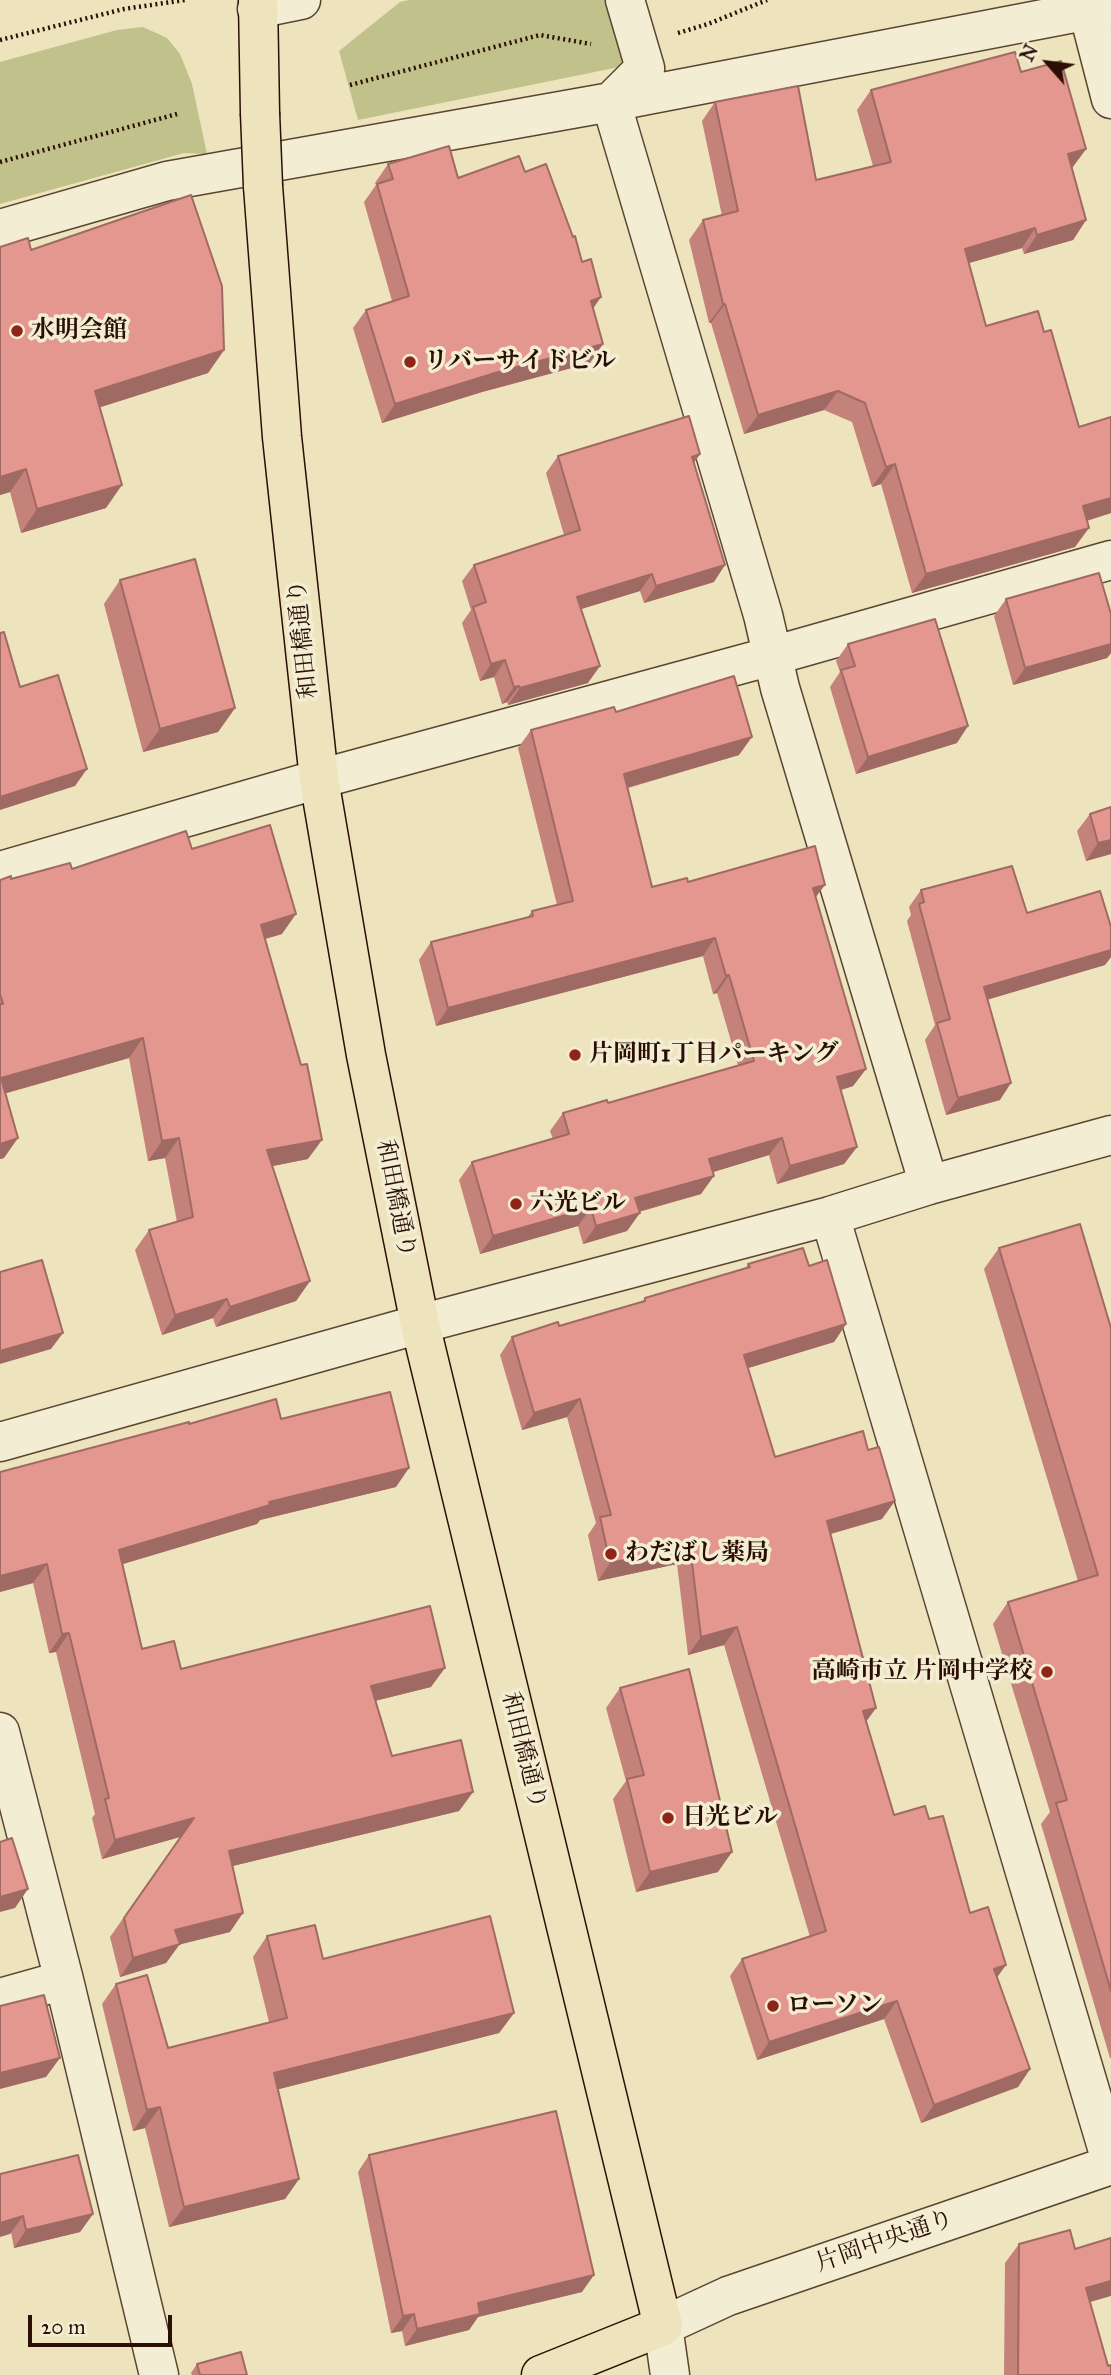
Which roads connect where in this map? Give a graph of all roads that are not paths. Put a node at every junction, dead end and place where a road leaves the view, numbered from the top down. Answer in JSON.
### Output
{"nodes":[{"id":1,"x":301,"y":0,"type":"edge"},
{"id":2,"x":625,"y":0,"type":"edge"},
{"id":3,"x":257,"y":4,"type":"edge"},
{"id":4,"x":1100,"y":8,"type":"edge"},
{"id":5,"x":1111,"y":99,"type":"edge"},
{"id":6,"x":611,"y":102,"type":"junction"},
{"id":7,"x":0,"y":229,"type":"edge"},
{"id":8,"x":1111,"y":560,"type":"edge"},
{"id":9,"x":772,"y":656,"type":"junction"},
{"id":10,"x":319,"y":779,"type":"junction"},
{"id":11,"x":0,"y":871,"type":"edge"},
{"id":12,"x":1111,"y":1135,"type":"edge"},
{"id":13,"x":929,"y":1185,"type":"junction"},
{"id":14,"x":830,"y":1216,"type":"junction"},
{"id":15,"x":420,"y":1324,"type":"junction"},
{"id":16,"x":0,"y":1442,"type":"edge"},
{"id":17,"x":0,"y":1732,"type":"edge"},
{"id":18,"x":64,"y":1980,"type":"junction"},
{"id":19,"x":0,"y":1998,"type":"edge"},
{"id":20,"x":1111,"y":2163,"type":"edge"},
{"id":21,"x":663,"y":2326,"type":"junction"},
{"id":22,"x":159,"y":2375,"type":"edge"},
{"id":23,"x":541,"y":2375,"type":"edge"},
{"id":24,"x":670,"y":2375,"type":"edge"}],
"edges":[{"from":1,"to":3,"type":"street"},
{"from":2,"to":6,"type":"street"},
{"from":3,"to":10,"type":"main road","name":"和田橋通り","bridge":true},
{"from":4,"to":5,"type":"street"},
{"from":4,"to":6,"type":"street"},
{"from":6,"to":7,"type":"street"},
{"from":6,"to":9,"type":"street"},
{"from":8,"to":9,"type":"street"},
{"from":9,"to":10,"type":"street"},
{"from":9,"to":13,"type":"street"},
{"from":10,"to":11,"type":"street"},
{"from":10,"to":15,"type":"main road","name":"和田橋通り"},
{"from":12,"to":13,"type":"street"},
{"from":13,"to":14,"type":"street"},
{"from":14,"to":15,"type":"street"},
{"from":14,"to":20,"type":"street"},
{"from":15,"to":16,"type":"street"},
{"from":15,"to":21,"type":"main road","name":"和田橋通り"},
{"from":17,"to":18,"type":"street"},
{"from":18,"to":19,"type":"street"},
{"from":18,"to":22,"type":"street"},
{"from":20,"to":21,"type":"street","name":"片岡中央通り"},
{"from":21,"to":23,"type":"main road"},
{"from":21,"to":24,"type":"street","name":"和田橋通り"}]}
